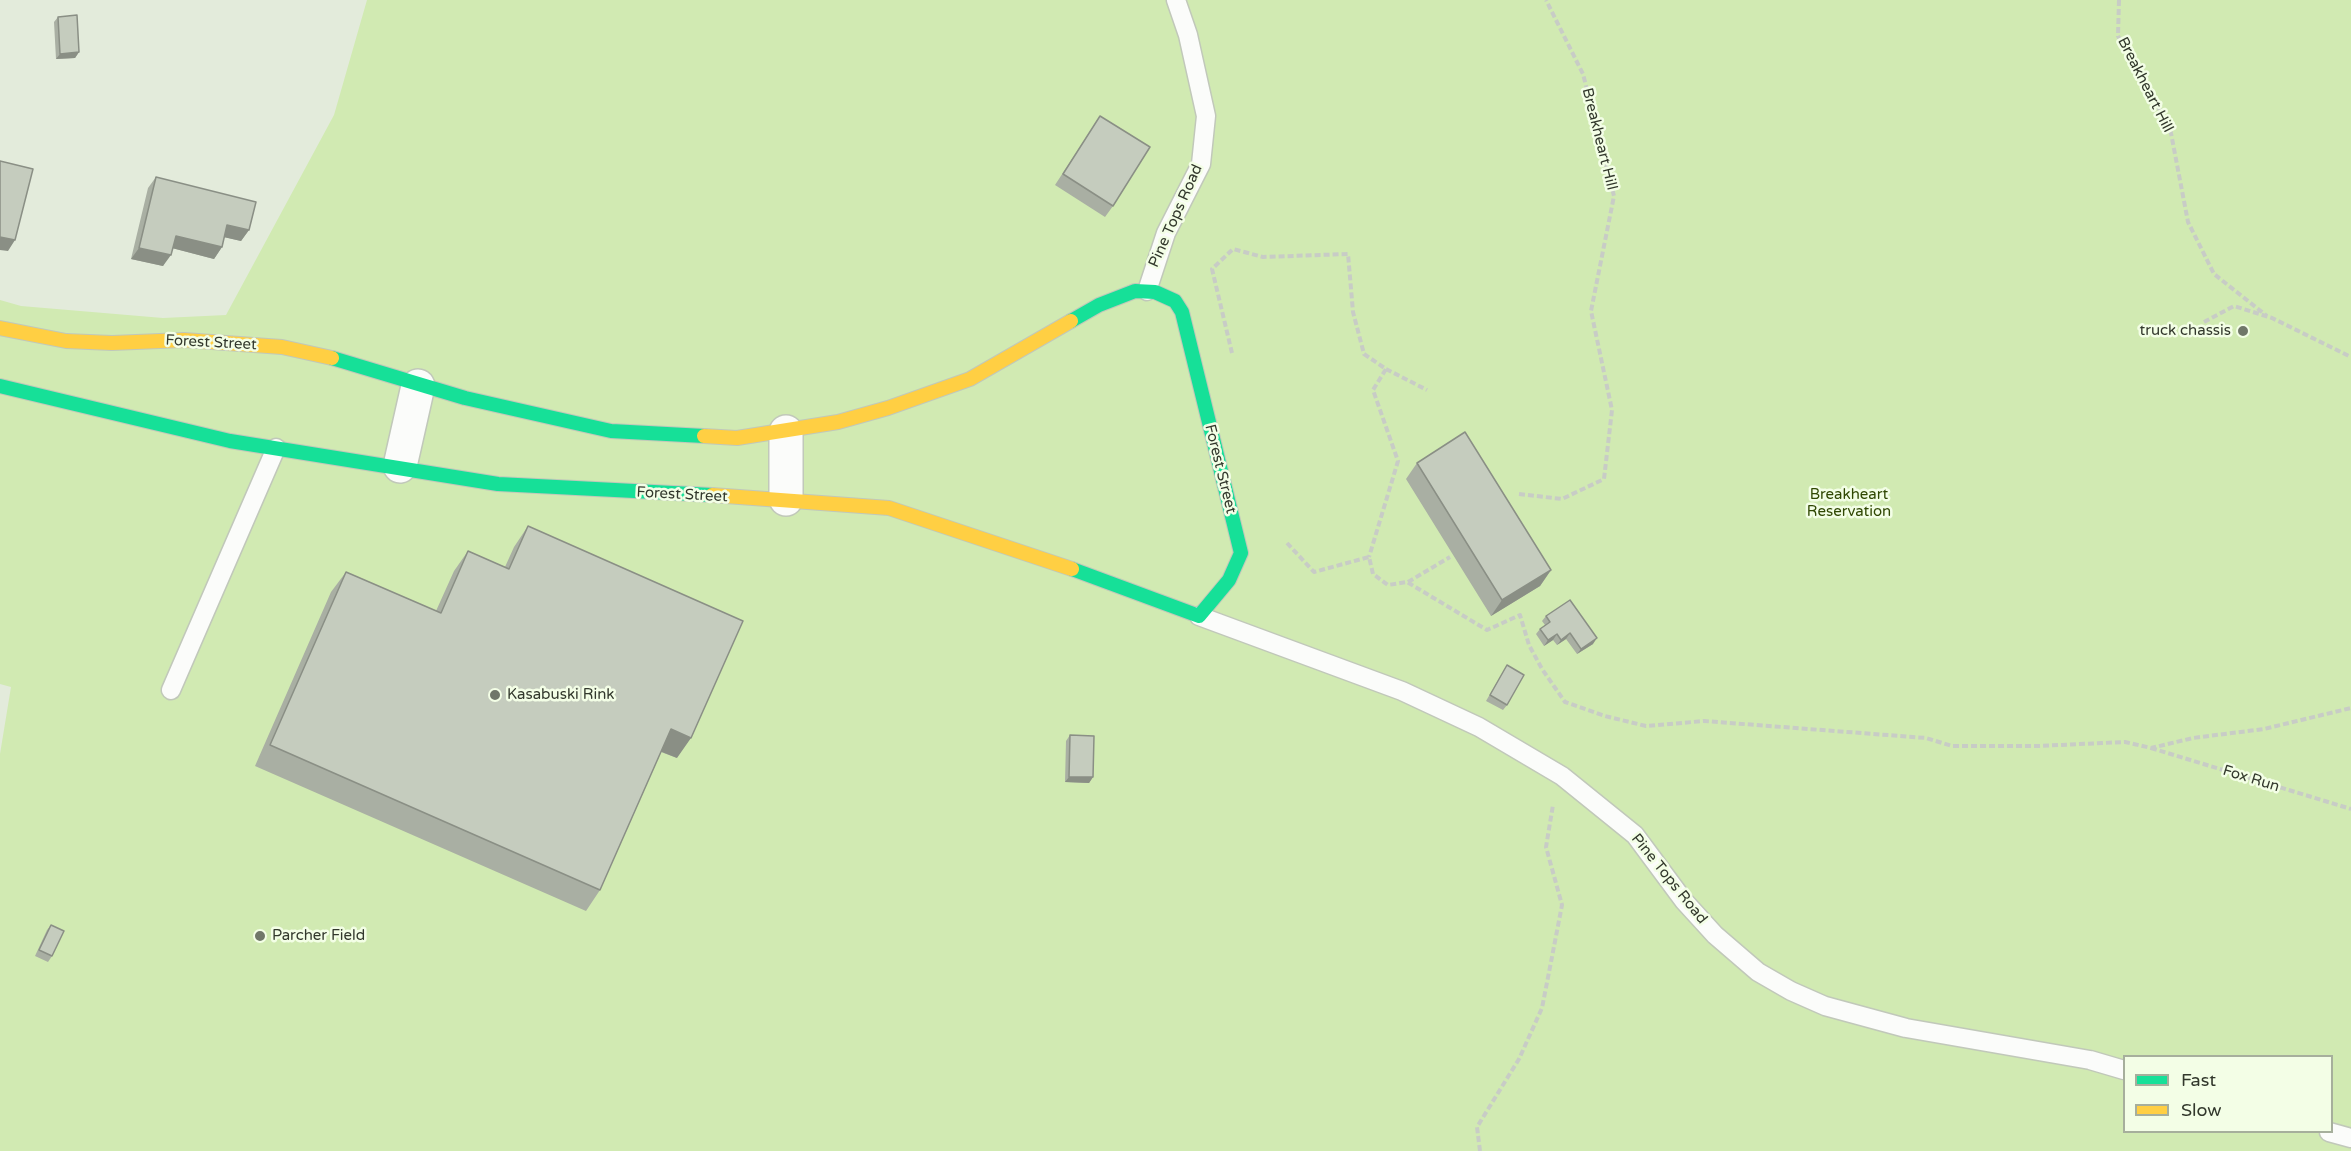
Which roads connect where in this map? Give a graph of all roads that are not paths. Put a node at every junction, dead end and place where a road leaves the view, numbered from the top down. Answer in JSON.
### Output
{"nodes":[{"id":1,"x":1176,"y":0,"type":"edge"},
{"id":2,"x":1147,"y":291,"type":"junction"},
{"id":3,"x":0,"y":328,"type":"edge"},
{"id":4,"x":0,"y":386,"type":"edge"},
{"id":5,"x":418,"y":386,"type":"junction"},
{"id":6,"x":786,"y":432,"type":"junction"},
{"id":7,"x":276,"y":448,"type":"junction"},
{"id":8,"x":400,"y":466,"type":"junction"},
{"id":9,"x":786,"y":499,"type":"junction"},
{"id":10,"x":1199,"y":616,"type":"junction"},
{"id":11,"x":171,"y":690,"type":"dead end"},
{"id":12,"x":2123,"y":1070,"type":"edge"},
{"id":13,"x":2333,"y":1132,"type":"edge"},
{"id":14,"x":2351,"y":1138,"type":"edge"}],
"edges":[{"from":1,"to":2,"type":"lane","name":"Pine Tops Road"},
{"from":2,"to":6,"type":"street","name":"Forest Street"},
{"from":2,"to":10,"type":"street","name":"Forest Street"},
{"from":3,"to":5,"type":"street","name":"Forest Street"},
{"from":4,"to":7,"type":"street","name":"Forest Street"},
{"from":5,"to":6,"type":"street","name":"Forest Street"},
{"from":5,"to":8,"type":"street"},
{"from":6,"to":9,"type":"street"},
{"from":7,"to":8,"type":"street","name":"Forest Street"},
{"from":7,"to":11,"type":"lane"},
{"from":8,"to":9,"type":"street","name":"Forest Street"},
{"from":9,"to":10,"type":"street","name":"Forest Street"},
{"from":10,"to":12,"type":"lane","name":"Pine Tops Road"},
{"from":13,"to":14,"type":"lane"}]}
